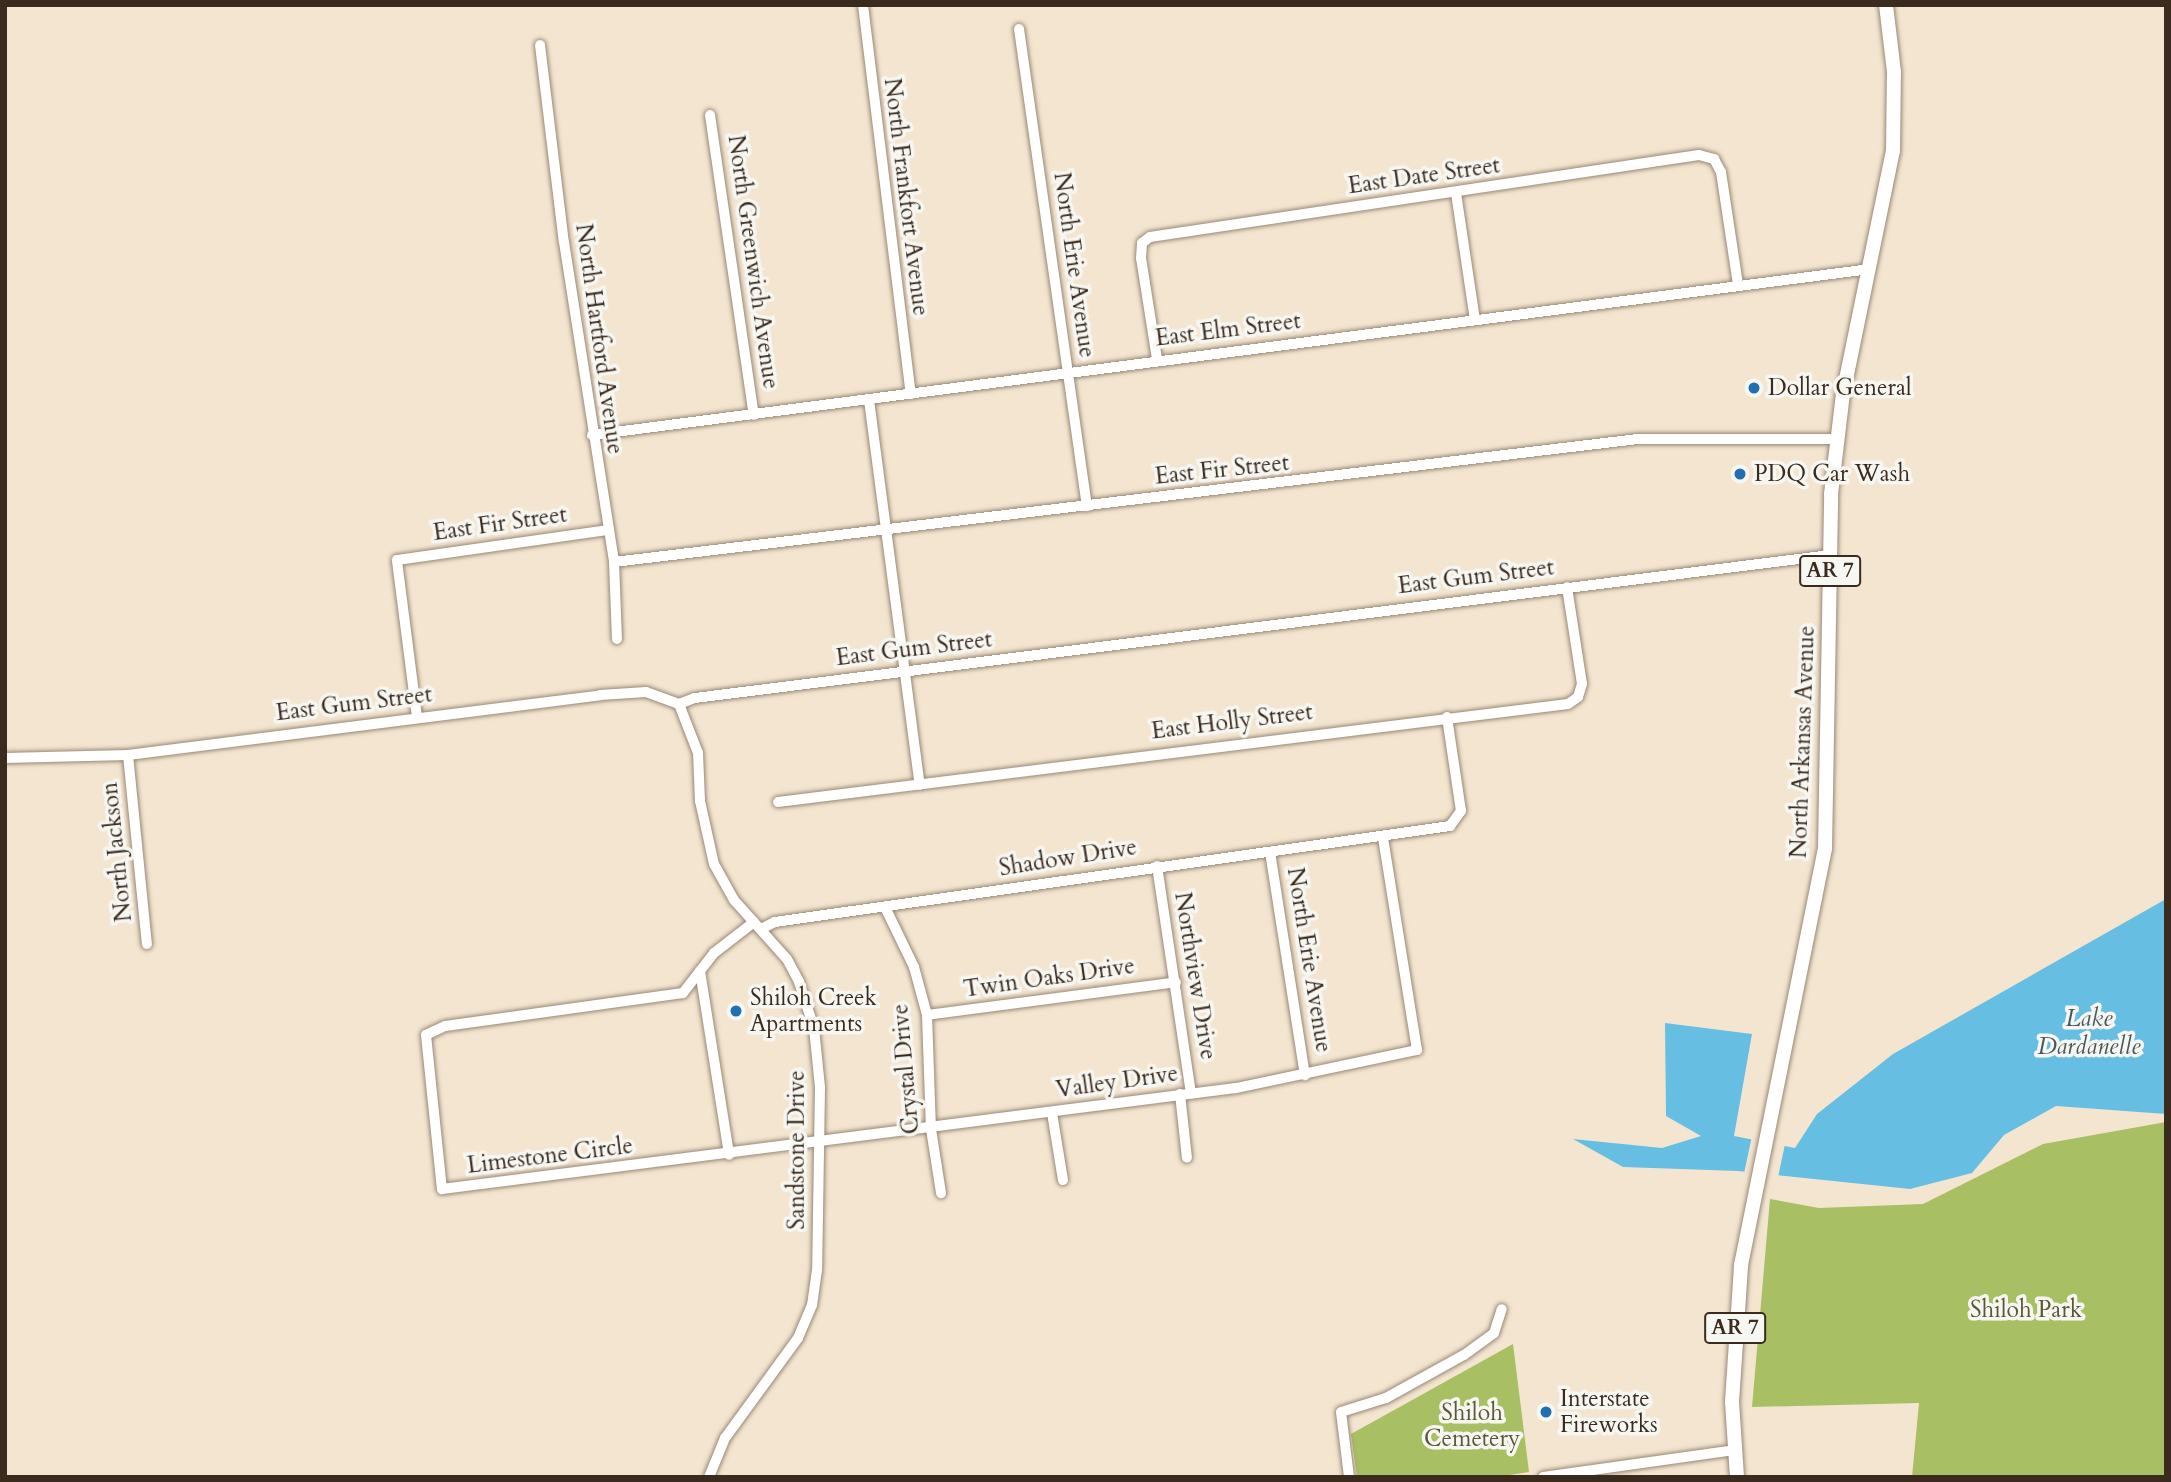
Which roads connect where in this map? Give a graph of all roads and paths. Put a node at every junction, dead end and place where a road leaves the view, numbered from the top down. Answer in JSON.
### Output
{"nodes":[{"id":1,"x":863,"y":5,"type":"edge"},
{"id":2,"x":1886,"y":5,"type":"edge"},
{"id":3,"x":1019,"y":29,"type":"dead end"},
{"id":4,"x":540,"y":45,"type":"dead end"},
{"id":5,"x":710,"y":115,"type":"dead end"},
{"id":6,"x":1456,"y":193,"type":"junction"},
{"id":7,"x":1870,"y":269,"type":"junction"},
{"id":8,"x":1738,"y":285,"type":"junction"},
{"id":9,"x":1475,"y":320,"type":"junction"},
{"id":10,"x":1157,"y":359,"type":"junction"},
{"id":11,"x":1068,"y":372,"type":"junction"},
{"id":12,"x":911,"y":394,"type":"junction"},
{"id":13,"x":869,"y":400,"type":"junction"},
{"id":14,"x":754,"y":415,"type":"junction"},
{"id":15,"x":592,"y":435,"type":"junction"},
{"id":16,"x":1835,"y":439,"type":"junction"},
{"id":17,"x":1087,"y":506,"type":"junction"},
{"id":18,"x":609,"y":530,"type":"junction"},
{"id":19,"x":886,"y":530,"type":"junction"},
{"id":20,"x":1830,"y":555,"type":"junction"},
{"id":21,"x":614,"y":562,"type":"junction"},
{"id":22,"x":1567,"y":587,"type":"junction"},
{"id":23,"x":617,"y":639,"type":"dead end"},
{"id":24,"x":905,"y":671,"type":"junction"},
{"id":25,"x":679,"y":704,"type":"junction"},
{"id":26,"x":416,"y":717,"type":"junction"},
{"id":27,"x":1447,"y":717,"type":"junction"},
{"id":28,"x":128,"y":755,"type":"junction"},
{"id":29,"x":5,"y":758,"type":"edge"},
{"id":30,"x":920,"y":785,"type":"junction"},
{"id":31,"x":778,"y":802,"type":"dead end"},
{"id":32,"x":1383,"y":837,"type":"junction"},
{"id":33,"x":1270,"y":852,"type":"junction"},
{"id":34,"x":1157,"y":866,"type":"junction"},
{"id":35,"x":885,"y":907,"type":"junction"},
{"id":36,"x":758,"y":926,"type":"junction"},
{"id":37,"x":147,"y":944,"type":"dead end"},
{"id":38,"x":700,"y":971,"type":"junction"},
{"id":39,"x":1176,"y":982,"type":"junction"},
{"id":40,"x":927,"y":1016,"type":"junction"},
{"id":41,"x":1305,"y":1074,"type":"junction"},
{"id":42,"x":1185,"y":1093,"type":"junction"},
{"id":43,"x":1052,"y":1113,"type":"junction"},
{"id":44,"x":931,"y":1129,"type":"junction"},
{"id":45,"x":821,"y":1144,"type":"junction"},
{"id":46,"x":729,"y":1156,"type":"junction"},
{"id":47,"x":1187,"y":1158,"type":"dead end"},
{"id":48,"x":1063,"y":1180,"type":"dead end"},
{"id":49,"x":941,"y":1193,"type":"dead end"},
{"id":50,"x":1502,"y":1309,"type":"dead end"},
{"id":51,"x":1734,"y":1450,"type":"junction"},
{"id":52,"x":1639,"y":1463,"type":"junction"},
{"id":53,"x":709,"y":1477,"type":"edge"},
{"id":54,"x":1349,"y":1477,"type":"edge"},
{"id":55,"x":1543,"y":1477,"type":"edge"},
{"id":56,"x":1639,"y":1477,"type":"edge"},
{"id":57,"x":1737,"y":1477,"type":"edge"}],
"edges":[{"from":1,"to":12,"type":"street","name":"North Frankfort Avenue"},
{"from":2,"to":7,"type":"main road","name":"North Arkansas Avenue","number":"AR 7"},
{"from":3,"to":11,"type":"street","name":"North Erie Avenue"},
{"from":4,"to":15,"type":"street","name":"North Hartford Avenue"},
{"from":5,"to":14,"type":"street","name":"North Greenwich Avenue"},
{"from":6,"to":8,"type":"street","name":"East Date Street"},
{"from":6,"to":9,"type":"street"},
{"from":6,"to":10,"type":"street","name":"East Date Street"},
{"from":7,"to":8,"type":"street","name":"East Elm Street"},
{"from":7,"to":16,"type":"main road","name":"North Arkansas Avenue","number":"AR 7"},
{"from":8,"to":9,"type":"street","name":"East Elm Street"},
{"from":9,"to":10,"type":"street","name":"East Elm Street"},
{"from":10,"to":11,"type":"street","name":"East Elm Street"},
{"from":11,"to":12,"type":"street","name":"East Elm Street"},
{"from":11,"to":17,"type":"street","name":"North Erie Avenue"},
{"from":12,"to":13,"type":"street","name":"East Elm Street"},
{"from":13,"to":14,"type":"street","name":"East Elm Street"},
{"from":13,"to":19,"type":"street"},
{"from":14,"to":15,"type":"street","name":"East Elm Street"},
{"from":15,"to":18,"type":"street","name":"North Hartford Avenue"},
{"from":16,"to":17,"type":"street","name":"East Fir Street"},
{"from":16,"to":20,"type":"main road","name":"North Arkansas Avenue","number":"AR 7"},
{"from":17,"to":19,"type":"street","name":"East Fir Street"},
{"from":18,"to":21,"type":"street","name":"North Hartford Avenue"},
{"from":18,"to":26,"type":"street","name":"East Fir Street"},
{"from":19,"to":21,"type":"street","name":"East Fir Street"},
{"from":19,"to":24,"type":"street"},
{"from":20,"to":22,"type":"street","name":"East Gum Street"},
{"from":20,"to":51,"type":"main road","name":"North Arkansas Avenue","number":"AR 7"},
{"from":21,"to":23,"type":"street","name":"North Hartford Avenue"},
{"from":22,"to":24,"type":"street","name":"East Gum Street"},
{"from":22,"to":27,"type":"street","name":"East Holly Street"},
{"from":24,"to":25,"type":"street","name":"East Gum Street"},
{"from":24,"to":30,"type":"street"},
{"from":25,"to":26,"type":"street","name":"East Gum Street"},
{"from":25,"to":36,"type":"street","name":"Sandstone Drive"},
{"from":26,"to":28,"type":"street","name":"East Gum Street"},
{"from":27,"to":30,"type":"street","name":"East Holly Street"},
{"from":27,"to":32,"type":"street","name":"Shadow Drive"},
{"from":28,"to":29,"type":"street","name":"East Gum Street"},
{"from":28,"to":37,"type":"street","name":"North Jackson"},
{"from":30,"to":31,"type":"street","name":"East Holly Street"},
{"from":32,"to":33,"type":"street","name":"Shadow Drive"},
{"from":32,"to":41,"type":"street","name":"Valley Drive"},
{"from":33,"to":34,"type":"street","name":"Shadow Drive"},
{"from":33,"to":41,"type":"street","name":"North Erie Avenue"},
{"from":34,"to":35,"type":"street","name":"Shadow Drive"},
{"from":34,"to":39,"type":"street","name":"Northview Drive"},
{"from":35,"to":36,"type":"street","name":"Shadow Drive"},
{"from":35,"to":40,"type":"street","name":"Crystal Drive"},
{"from":36,"to":38,"type":"street","name":"Limestone Circle"},
{"from":36,"to":45,"type":"street","name":"Sandstone Drive"},
{"from":38,"to":46,"type":"street"},
{"from":38,"to":46,"type":"street","name":"Limestone Circle"},
{"from":39,"to":40,"type":"street","name":"Twin Oaks Drive"},
{"from":39,"to":42,"type":"street","name":"Northview Drive"},
{"from":40,"to":44,"type":"street","name":"Crystal Drive"},
{"from":41,"to":42,"type":"street","name":"Valley Drive"},
{"from":42,"to":43,"type":"street","name":"Valley Drive"},
{"from":42,"to":47,"type":"street","name":"Northview Drive"},
{"from":43,"to":44,"type":"street","name":"Valley Drive"},
{"from":43,"to":48,"type":"street"},
{"from":44,"to":45,"type":"street","name":"Valley Drive"},
{"from":44,"to":49,"type":"street","name":"Crystal Drive"},
{"from":45,"to":46,"type":"street","name":"Limestone Circle"},
{"from":45,"to":53,"type":"street","name":"Sandstone Drive"},
{"from":50,"to":54,"type":"street"},
{"from":51,"to":52,"type":"street"},
{"from":51,"to":57,"type":"main road","name":"North Arkansas Avenue","number":"AR 7"},
{"from":52,"to":55,"type":"street"},
{"from":52,"to":56,"type":"street"}]}
